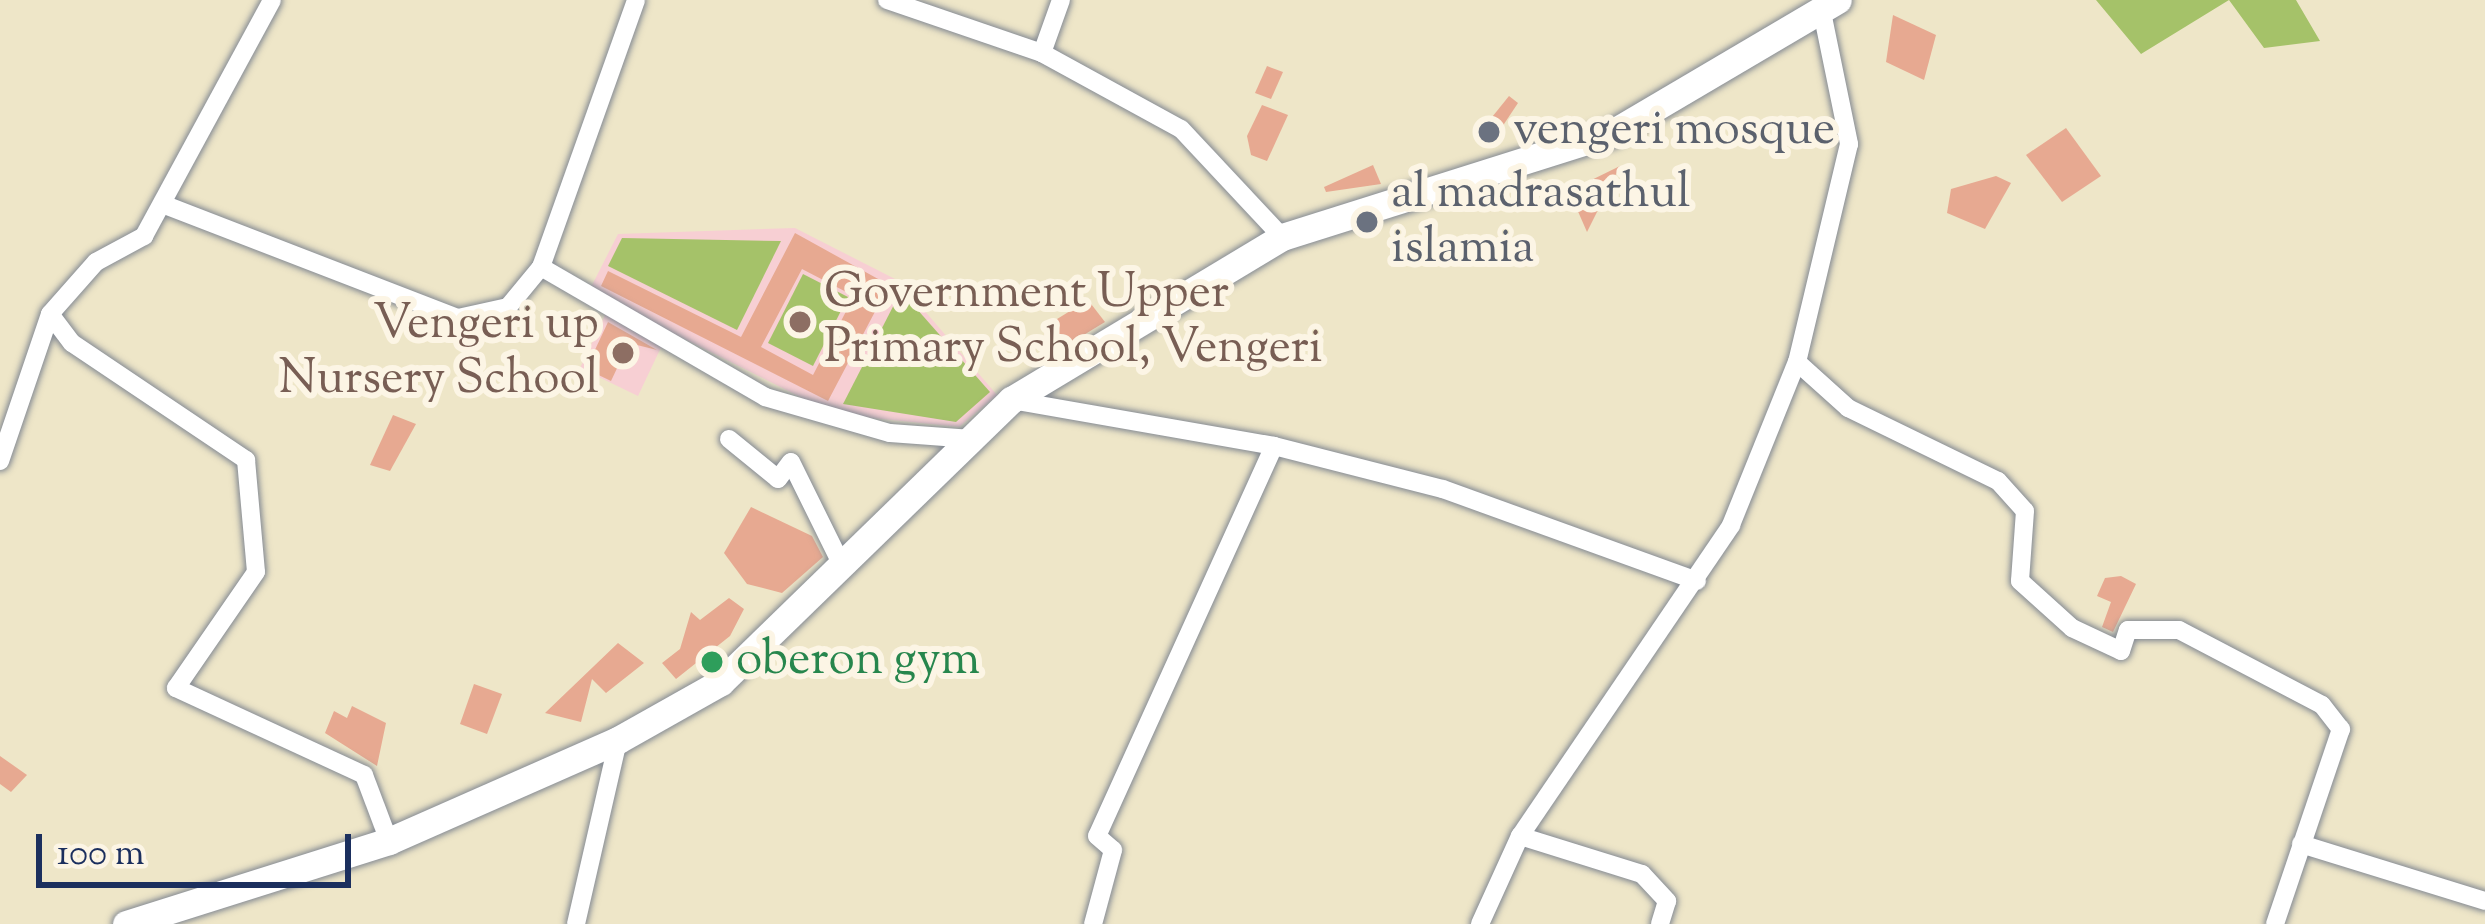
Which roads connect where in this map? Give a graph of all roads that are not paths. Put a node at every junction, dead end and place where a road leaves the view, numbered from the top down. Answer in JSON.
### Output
{"nodes":[{"id":1,"x":272,"y":0,"type":"edge"},
{"id":2,"x":636,"y":0,"type":"edge"},
{"id":3,"x":887,"y":0,"type":"edge"},
{"id":4,"x":1061,"y":0,"type":"edge"},
{"id":5,"x":1830,"y":6,"type":"edge"},
{"id":6,"x":1042,"y":53,"type":"junction"},
{"id":7,"x":165,"y":205,"type":"junction"},
{"id":8,"x":1282,"y":237,"type":"junction"},
{"id":9,"x":541,"y":267,"type":"junction"},
{"id":10,"x":50,"y":314,"type":"junction"},
{"id":11,"x":1797,"y":362,"type":"junction"},
{"id":12,"x":1011,"y":400,"type":"junction"},
{"id":13,"x":729,"y":439,"type":"dead end"},
{"id":14,"x":972,"y":439,"type":"junction"},
{"id":15,"x":1274,"y":446,"type":"junction"},
{"id":16,"x":0,"y":461,"type":"edge"},
{"id":17,"x":843,"y":567,"type":"junction"},
{"id":18,"x":1696,"y":581,"type":"junction"},
{"id":19,"x":618,"y":740,"type":"junction"},
{"id":20,"x":1520,"y":836,"type":"junction"},
{"id":21,"x":389,"y":842,"type":"junction"},
{"id":22,"x":2301,"y":844,"type":"junction"},
{"id":23,"x":2485,"y":901,"type":"edge"},
{"id":24,"x":1098,"y":923,"type":"edge"},
{"id":25,"x":126,"y":924,"type":"edge"},
{"id":26,"x":576,"y":924,"type":"edge"},
{"id":27,"x":1480,"y":924,"type":"edge"},
{"id":28,"x":1660,"y":924,"type":"edge"},
{"id":29,"x":2275,"y":924,"type":"edge"}],
"edges":[{"from":1,"to":7,"type":"street"},
{"from":2,"to":9,"type":"street"},
{"from":3,"to":6,"type":"street"},
{"from":4,"to":6,"type":"street"},
{"from":5,"to":8,"type":"main road"},
{"from":5,"to":11,"type":"street"},
{"from":6,"to":8,"type":"street"},
{"from":7,"to":9,"type":"street"},
{"from":7,"to":10,"type":"street"},
{"from":8,"to":12,"type":"main road"},
{"from":9,"to":14,"type":"street"},
{"from":10,"to":16,"type":"street"},
{"from":10,"to":21,"type":"street"},
{"from":11,"to":18,"type":"street"},
{"from":11,"to":22,"type":"street"},
{"from":12,"to":14,"type":"main road"},
{"from":12,"to":15,"type":"street"},
{"from":13,"to":17,"type":"street"},
{"from":14,"to":17,"type":"main road"},
{"from":15,"to":18,"type":"street"},
{"from":15,"to":24,"type":"street"},
{"from":17,"to":19,"type":"main road"},
{"from":18,"to":20,"type":"street"},
{"from":19,"to":21,"type":"main road"},
{"from":19,"to":26,"type":"street"},
{"from":20,"to":27,"type":"street"},
{"from":20,"to":28,"type":"street"},
{"from":21,"to":25,"type":"main road"},
{"from":22,"to":23,"type":"street"},
{"from":22,"to":29,"type":"street"}]}
